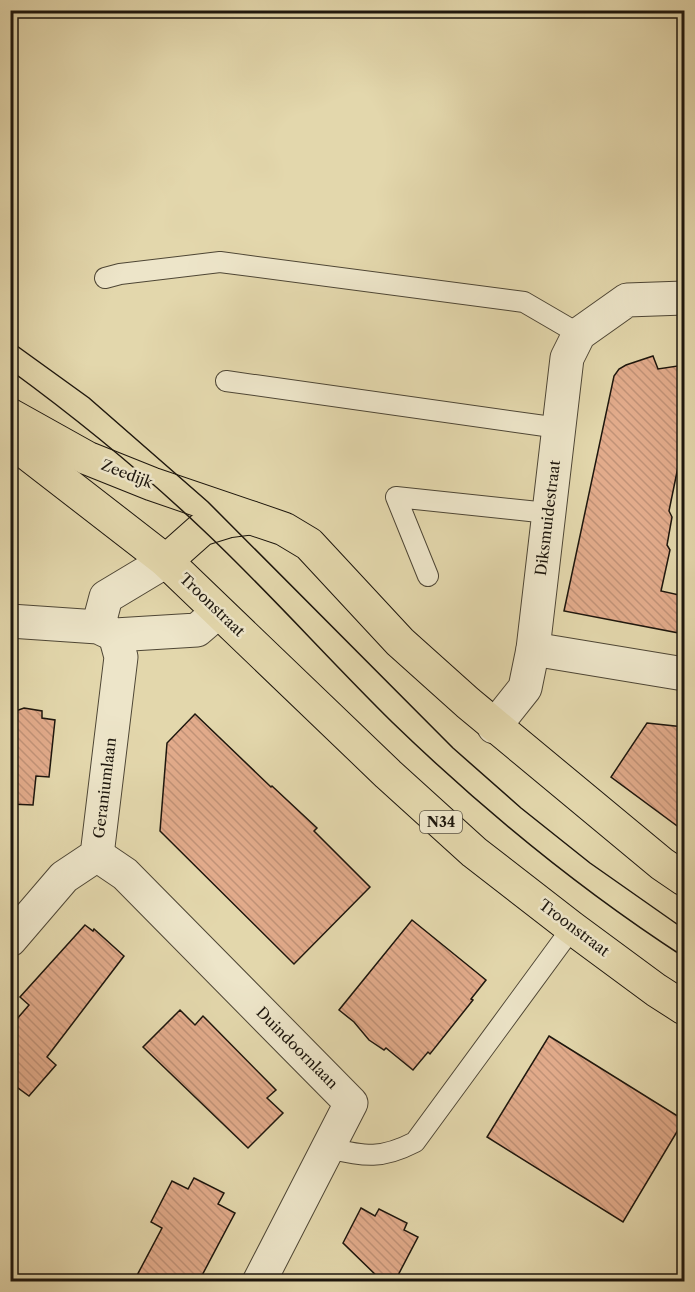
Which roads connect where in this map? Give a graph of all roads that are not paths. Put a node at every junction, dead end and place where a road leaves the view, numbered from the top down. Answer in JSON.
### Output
{"nodes":[{"id":1,"x":105,"y":278,"type":"dead end"},
{"id":2,"x":684,"y":298,"type":"edge"},
{"id":3,"x":579,"y":334,"type":"junction"},
{"id":4,"x":226,"y":381,"type":"dead end"},
{"id":5,"x":10,"y":415,"type":"edge"},
{"id":6,"x":559,"y":428,"type":"junction"},
{"id":7,"x":10,"y":440,"type":"edge"},
{"id":8,"x":548,"y":513,"type":"junction"},
{"id":9,"x":251,"y":518,"type":"junction"},
{"id":10,"x":166,"y":561,"type":"junction"},
{"id":11,"x":428,"y":576,"type":"dead end"},
{"id":12,"x":218,"y":612,"type":"junction"},
{"id":13,"x":10,"y":621,"type":"edge"},
{"id":14,"x":107,"y":631,"type":"junction"},
{"id":15,"x":533,"y":648,"type":"junction"},
{"id":16,"x":684,"y":674,"type":"edge"},
{"id":17,"x":494,"y":726,"type":"junction"},
{"id":18,"x":97,"y":855,"type":"junction"},
{"id":19,"x":684,"y":879,"type":"edge"},
{"id":20,"x":572,"y":928,"type":"junction"},
{"id":21,"x":10,"y":940,"type":"edge"},
{"id":22,"x":684,"y":1008,"type":"edge"},
{"id":23,"x":328,"y":1148,"type":"junction"},
{"id":24,"x":259,"y":1281,"type":"edge"}],
"edges":[{"from":1,"to":3,"type":"lane"},
{"from":2,"to":3,"type":"street"},
{"from":3,"to":6,"type":"street","name":"Diksmuidestraat"},
{"from":4,"to":6,"type":"lane"},
{"from":5,"to":9,"type":"main road","name":"Zeedijk"},
{"from":6,"to":8,"type":"street","name":"Diksmuidestraat"},
{"from":7,"to":10,"type":"main road","number":"N34"},
{"from":8,"to":11,"type":"lane"},
{"from":8,"to":15,"type":"street","name":"Diksmuidestraat"},
{"from":9,"to":10,"type":"main road","name":"Troonstraat"},
{"from":9,"to":17,"type":"main road","name":"Troonstraat"},
{"from":10,"to":12,"type":"main road","name":"Troonstraat","number":"N34"},
{"from":10,"to":14,"type":"street"},
{"from":12,"to":14,"type":"street"},
{"from":12,"to":20,"type":"main road","name":"Troonstraat","number":"N34"},
{"from":13,"to":14,"type":"street"},
{"from":14,"to":18,"type":"street","name":"Geraniumlaan"},
{"from":15,"to":16,"type":"street"},
{"from":15,"to":17,"type":"street","name":"Diksmuidestraat"},
{"from":17,"to":19,"type":"main road","name":"Troonstraat"},
{"from":18,"to":21,"type":"street","name":"Geraniumlaan"},
{"from":18,"to":23,"type":"street","name":"Duindoornlaan"},
{"from":20,"to":22,"type":"main road","name":"Troonstraat","number":"N34"},
{"from":20,"to":23,"type":"lane"},
{"from":23,"to":24,"type":"street","name":"Duindoornlaan"}]}
